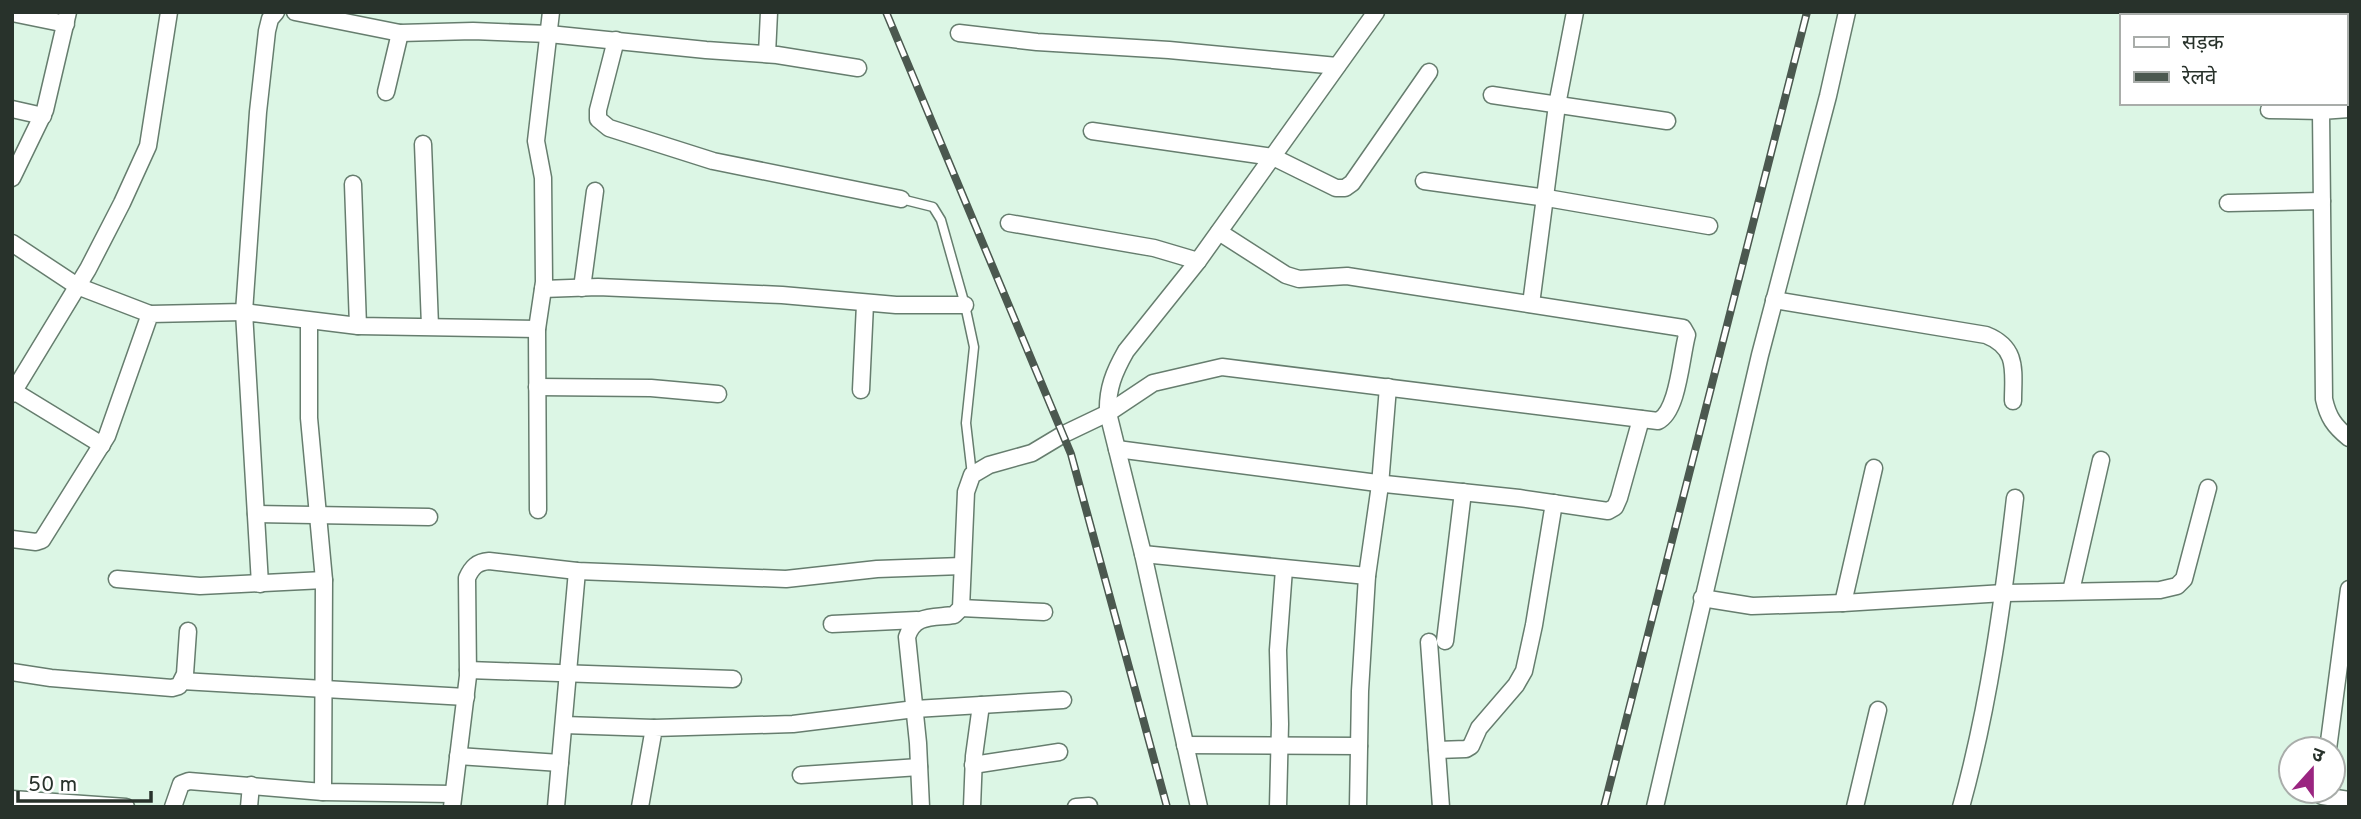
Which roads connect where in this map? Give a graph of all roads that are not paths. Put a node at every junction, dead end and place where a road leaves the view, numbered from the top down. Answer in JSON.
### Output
{"nodes":[{"id":1,"x":169,"y":12,"type":"edge"},
{"id":2,"x":276,"y":12,"type":"edge"},
{"id":3,"x":295,"y":12,"type":"edge"},
{"id":4,"x":551,"y":12,"type":"edge"},
{"id":5,"x":769,"y":12,"type":"edge"},
{"id":6,"x":1376,"y":12,"type":"edge"},
{"id":7,"x":1576,"y":12,"type":"edge"},
{"id":8,"x":1847,"y":12,"type":"edge"},
{"id":9,"x":12,"y":13,"type":"edge"},
{"id":10,"x":67,"y":18,"type":"edge"},
{"id":11,"x":400,"y":33,"type":"junction"},
{"id":12,"x":959,"y":33,"type":"dead end"},
{"id":13,"x":549,"y":34,"type":"junction"},
{"id":14,"x":616,"y":40,"type":"junction"},
{"id":15,"x":767,"y":54,"type":"junction"},
{"id":16,"x":1337,"y":66,"type":"junction"},
{"id":17,"x":858,"y":68,"type":"dead end"},
{"id":18,"x":1429,"y":72,"type":"dead end"},
{"id":19,"x":386,"y":92,"type":"dead end"},
{"id":20,"x":1492,"y":95,"type":"dead end"},
{"id":21,"x":1557,"y":105,"type":"junction"},
{"id":22,"x":12,"y":109,"type":"edge"},
{"id":23,"x":2349,"y":109,"type":"edge"},
{"id":24,"x":2269,"y":110,"type":"dead end"},
{"id":25,"x":2321,"y":111,"type":"junction"},
{"id":26,"x":43,"y":116,"type":"junction"},
{"id":27,"x":1667,"y":121,"type":"dead end"},
{"id":28,"x":1093,"y":131,"type":"dead end"},
{"id":29,"x":424,"y":144,"type":"dead end"},
{"id":30,"x":1273,"y":157,"type":"junction"},
{"id":31,"x":12,"y":178,"type":"edge"},
{"id":32,"x":1424,"y":181,"type":"dead end"},
{"id":33,"x":353,"y":184,"type":"dead end"},
{"id":34,"x":595,"y":191,"type":"dead end"},
{"id":35,"x":1547,"y":198,"type":"junction"},
{"id":36,"x":901,"y":199,"type":"joint"},
{"id":37,"x":2322,"y":201,"type":"junction"},
{"id":38,"x":2228,"y":203,"type":"dead end"},
{"id":39,"x":1009,"y":223,"type":"dead end"},
{"id":40,"x":1709,"y":226,"type":"dead end"},
{"id":41,"x":1219,"y":232,"type":"junction"},
{"id":42,"x":12,"y":243,"type":"edge"},
{"id":43,"x":1198,"y":261,"type":"junction"},
{"id":44,"x":77,"y":286,"type":"junction"},
{"id":45,"x":582,"y":288,"type":"junction"},
{"id":46,"x":543,"y":289,"type":"junction"},
{"id":47,"x":1774,"y":300,"type":"junction"},
{"id":48,"x":865,"y":303,"type":"junction"},
{"id":49,"x":1531,"y":304,"type":"junction"},
{"id":50,"x":965,"y":305,"type":"junction"},
{"id":51,"x":244,"y":312,"type":"junction"},
{"id":52,"x":150,"y":314,"type":"junction"},
{"id":53,"x":309,"y":320,"type":"junction"},
{"id":54,"x":358,"y":326,"type":"junction"},
{"id":55,"x":430,"y":326,"type":"junction"},
{"id":56,"x":537,"y":329,"type":"junction"},
{"id":57,"x":537,"y":387,"type":"junction"},
{"id":58,"x":1388,"y":387,"type":"junction"},
{"id":59,"x":861,"y":390,"type":"dead end"},
{"id":60,"x":13,"y":392,"type":"edge"},
{"id":61,"x":718,"y":394,"type":"dead end"},
{"id":62,"x":2012,"y":401,"type":"dead end"},
{"id":63,"x":1108,"y":413,"type":"junction"},
{"id":64,"x":1641,"y":419,"type":"junction"},
{"id":65,"x":2349,"y":438,"type":"edge"},
{"id":66,"x":102,"y":445,"type":"junction"},
{"id":67,"x":1117,"y":449,"type":"junction"},
{"id":68,"x":2101,"y":460,"type":"dead end"},
{"id":69,"x":1874,"y":468,"type":"dead end"},
{"id":70,"x":972,"y":475,"type":"junction"},
{"id":71,"x":1380,"y":483,"type":"junction"},
{"id":72,"x":2208,"y":488,"type":"dead end"},
{"id":73,"x":1463,"y":492,"type":"junction"},
{"id":74,"x":2015,"y":498,"type":"dead end"},
{"id":75,"x":1554,"y":503,"type":"junction"},
{"id":76,"x":538,"y":510,"type":"dead end"},
{"id":77,"x":256,"y":514,"type":"junction"},
{"id":78,"x":318,"y":514,"type":"junction"},
{"id":79,"x":429,"y":517,"type":"dead end"},
{"id":80,"x":12,"y":539,"type":"edge"},
{"id":81,"x":1143,"y":554,"type":"junction"},
{"id":82,"x":962,"y":566,"type":"junction"},
{"id":83,"x":1284,"y":569,"type":"junction"},
{"id":84,"x":577,"y":571,"type":"junction"},
{"id":85,"x":1367,"y":576,"type":"junction"},
{"id":86,"x":117,"y":579,"type":"dead end"},
{"id":87,"x":324,"y":580,"type":"junction"},
{"id":88,"x":260,"y":584,"type":"junction"},
{"id":89,"x":2349,"y":589,"type":"edge"},
{"id":90,"x":2071,"y":591,"type":"junction"},
{"id":91,"x":2004,"y":593,"type":"junction"},
{"id":92,"x":1702,"y":598,"type":"junction"},
{"id":93,"x":1843,"y":603,"type":"junction"},
{"id":94,"x":2347,"y":607,"type":"edge"},
{"id":95,"x":961,"y":608,"type":"junction"},
{"id":96,"x":1044,"y":612,"type":"dead end"},
{"id":97,"x":917,"y":620,"type":"junction"},
{"id":98,"x":832,"y":624,"type":"dead end"},
{"id":99,"x":188,"y":631,"type":"dead end"},
{"id":100,"x":468,"y":670,"type":"junction"},
{"id":101,"x":12,"y":672,"type":"edge"},
{"id":102,"x":569,"y":674,"type":"junction"},
{"id":103,"x":733,"y":679,"type":"dead end"},
{"id":104,"x":182,"y":681,"type":"junction"},
{"id":105,"x":323,"y":687,"type":"junction"},
{"id":106,"x":466,"y":697,"type":"junction"},
{"id":107,"x":1062,"y":700,"type":"dead end"},
{"id":108,"x":981,"y":705,"type":"junction"},
{"id":109,"x":915,"y":709,"type":"junction"},
{"id":110,"x":1878,"y":710,"type":"dead end"},
{"id":111,"x":564,"y":725,"type":"junction"},
{"id":112,"x":654,"y":728,"type":"junction"},
{"id":113,"x":2330,"y":735,"type":"edge"},
{"id":114,"x":1185,"y":745,"type":"junction"},
{"id":115,"x":1279,"y":745,"type":"junction"},
{"id":116,"x":1359,"y":746,"type":"junction"},
{"id":117,"x":1437,"y":750,"type":"junction"},
{"id":118,"x":1059,"y":752,"type":"dead end"},
{"id":119,"x":458,"y":756,"type":"junction"},
{"id":120,"x":560,"y":764,"type":"junction"},
{"id":121,"x":973,"y":765,"type":"junction"},
{"id":122,"x":919,"y":767,"type":"junction"},
{"id":123,"x":801,"y":775,"type":"dead end"},
{"id":124,"x":251,"y":785,"type":"junction"},
{"id":125,"x":323,"y":792,"type":"junction"},
{"id":126,"x":12,"y":799,"type":"edge"},
{"id":127,"x":350,"y":799,"type":"edge"},
{"id":128,"x":452,"y":800,"type":"edge"},
{"id":129,"x":1655,"y":806,"type":"edge"},
{"id":130,"x":126,"y":807,"type":"edge"},
{"id":131,"x":173,"y":807,"type":"edge"},
{"id":132,"x":249,"y":807,"type":"edge"},
{"id":133,"x":556,"y":807,"type":"edge"},
{"id":134,"x":640,"y":807,"type":"edge"},
{"id":135,"x":921,"y":807,"type":"edge"},
{"id":136,"x":972,"y":807,"type":"edge"},
{"id":137,"x":1199,"y":807,"type":"edge"},
{"id":138,"x":1278,"y":807,"type":"edge"},
{"id":139,"x":1358,"y":807,"type":"edge"},
{"id":140,"x":1441,"y":807,"type":"edge"},
{"id":141,"x":1672,"y":807,"type":"edge"},
{"id":142,"x":1855,"y":807,"type":"edge"},
{"id":143,"x":1961,"y":807,"type":"edge"}],
"edges":[{"from":1,"to":44,"type":"street"},
{"from":2,"to":51,"type":"street"},
{"from":3,"to":11,"type":"street"},
{"from":4,"to":13,"type":"street"},
{"from":5,"to":15,"type":"street"},
{"from":6,"to":16,"type":"street"},
{"from":7,"to":21,"type":"street"},
{"from":8,"to":47,"type":"street"},
{"from":9,"to":10,"type":"street"},
{"from":10,"to":26,"type":"street"},
{"from":11,"to":13,"type":"street"},
{"from":11,"to":19,"type":"street"},
{"from":12,"to":16,"type":"street"},
{"from":13,"to":14,"type":"street"},
{"from":13,"to":46,"type":"street"},
{"from":14,"to":15,"type":"street"},
{"from":14,"to":36,"type":"street"},
{"from":15,"to":17,"type":"street"},
{"from":16,"to":30,"type":"street"},
{"from":18,"to":30,"type":"street"},
{"from":20,"to":21,"type":"street"},
{"from":21,"to":27,"type":"street"},
{"from":21,"to":35,"type":"street"},
{"from":22,"to":26,"type":"street"},
{"from":23,"to":25,"type":"street"},
{"from":24,"to":25,"type":"street"},
{"from":25,"to":37,"type":"street"},
{"from":26,"to":31,"type":"street"},
{"from":28,"to":30,"type":"street"},
{"from":29,"to":55,"type":"street"},
{"from":30,"to":41,"type":"street"},
{"from":32,"to":35,"type":"street"},
{"from":33,"to":54,"type":"street"},
{"from":34,"to":45,"type":"street"},
{"from":35,"to":40,"type":"street"},
{"from":35,"to":49,"type":"street"},
{"from":36,"to":50,"type":"lane"},
{"from":37,"to":38,"type":"street"},
{"from":37,"to":65,"type":"street"},
{"from":39,"to":43,"type":"street"},
{"from":41,"to":43,"type":"street"},
{"from":41,"to":49,"type":"street"},
{"from":42,"to":44,"type":"street"},
{"from":43,"to":63,"type":"street"},
{"from":44,"to":52,"type":"street"},
{"from":44,"to":60,"type":"street"},
{"from":45,"to":46,"type":"street"},
{"from":45,"to":48,"type":"street"},
{"from":46,"to":56,"type":"street"},
{"from":47,"to":62,"type":"street"},
{"from":47,"to":92,"type":"street"},
{"from":48,"to":50,"type":"street"},
{"from":48,"to":59,"type":"street"},
{"from":49,"to":64,"type":"street"},
{"from":50,"to":70,"type":"lane"},
{"from":51,"to":52,"type":"street"},
{"from":51,"to":53,"type":"street"},
{"from":51,"to":77,"type":"street"},
{"from":52,"to":66,"type":"street"},
{"from":53,"to":54,"type":"street"},
{"from":53,"to":78,"type":"street"},
{"from":54,"to":55,"type":"street"},
{"from":55,"to":56,"type":"street"},
{"from":56,"to":57,"type":"street"},
{"from":57,"to":61,"type":"street"},
{"from":57,"to":76,"type":"street"},
{"from":58,"to":63,"type":"street"},
{"from":58,"to":64,"type":"street"},
{"from":58,"to":71,"type":"street"},
{"from":60,"to":66,"type":"street"},
{"from":63,"to":67,"type":"street"},
{"from":63,"to":70,"type":"street"},
{"from":64,"to":75,"type":"street"},
{"from":66,"to":80,"type":"street"},
{"from":67,"to":71,"type":"street"},
{"from":67,"to":81,"type":"street"},
{"from":68,"to":90,"type":"street"},
{"from":69,"to":93,"type":"street"},
{"from":70,"to":82,"type":"street"},
{"from":71,"to":73,"type":"street"},
{"from":71,"to":85,"type":"street"},
{"from":72,"to":90,"type":"street"},
{"from":73,"to":75,"type":"street"},
{"from":73,"to":117,"type":"street"},
{"from":74,"to":91,"type":"street"},
{"from":75,"to":117,"type":"street"},
{"from":77,"to":78,"type":"street"},
{"from":77,"to":88,"type":"street"},
{"from":78,"to":79,"type":"street"},
{"from":78,"to":87,"type":"street"},
{"from":81,"to":83,"type":"street"},
{"from":81,"to":114,"type":"street"},
{"from":82,"to":84,"type":"street"},
{"from":82,"to":95,"type":"street"},
{"from":83,"to":85,"type":"street"},
{"from":83,"to":115,"type":"street"},
{"from":84,"to":100,"type":"street"},
{"from":84,"to":102,"type":"street"},
{"from":85,"to":116,"type":"street"},
{"from":86,"to":88,"type":"street"},
{"from":87,"to":88,"type":"street"},
{"from":87,"to":105,"type":"street"},
{"from":89,"to":94,"type":"street"},
{"from":90,"to":91,"type":"street"},
{"from":91,"to":93,"type":"street"},
{"from":91,"to":143,"type":"street"},
{"from":92,"to":93,"type":"street"},
{"from":92,"to":129,"type":"street"},
{"from":94,"to":113,"type":"street"},
{"from":95,"to":96,"type":"street"},
{"from":95,"to":97,"type":"street"},
{"from":97,"to":98,"type":"street"},
{"from":97,"to":109,"type":"street"},
{"from":99,"to":104,"type":"street"},
{"from":100,"to":102,"type":"street"},
{"from":100,"to":106,"type":"street"},
{"from":101,"to":104,"type":"street"},
{"from":102,"to":103,"type":"street"},
{"from":102,"to":111,"type":"street"},
{"from":104,"to":105,"type":"street"},
{"from":105,"to":106,"type":"street"},
{"from":105,"to":125,"type":"street"},
{"from":106,"to":119,"type":"street"},
{"from":107,"to":108,"type":"street"},
{"from":108,"to":109,"type":"street"},
{"from":108,"to":121,"type":"street"},
{"from":109,"to":112,"type":"street"},
{"from":109,"to":122,"type":"street"},
{"from":110,"to":142,"type":"street"},
{"from":111,"to":112,"type":"street"},
{"from":111,"to":120,"type":"street"},
{"from":112,"to":134,"type":"street"},
{"from":114,"to":115,"type":"street"},
{"from":114,"to":137,"type":"street"},
{"from":115,"to":116,"type":"street"},
{"from":115,"to":138,"type":"street"},
{"from":116,"to":139,"type":"street"},
{"from":117,"to":140,"type":"street"},
{"from":118,"to":121,"type":"street"},
{"from":119,"to":120,"type":"street"},
{"from":119,"to":128,"type":"street"},
{"from":120,"to":133,"type":"street"},
{"from":121,"to":136,"type":"street"},
{"from":122,"to":123,"type":"street"},
{"from":122,"to":135,"type":"street"},
{"from":124,"to":125,"type":"street"},
{"from":124,"to":131,"type":"street"},
{"from":124,"to":132,"type":"street"},
{"from":125,"to":127,"type":"street"},
{"from":126,"to":130,"type":"street"},
{"from":127,"to":128,"type":"street"},
{"from":129,"to":141,"type":"street"}]}
